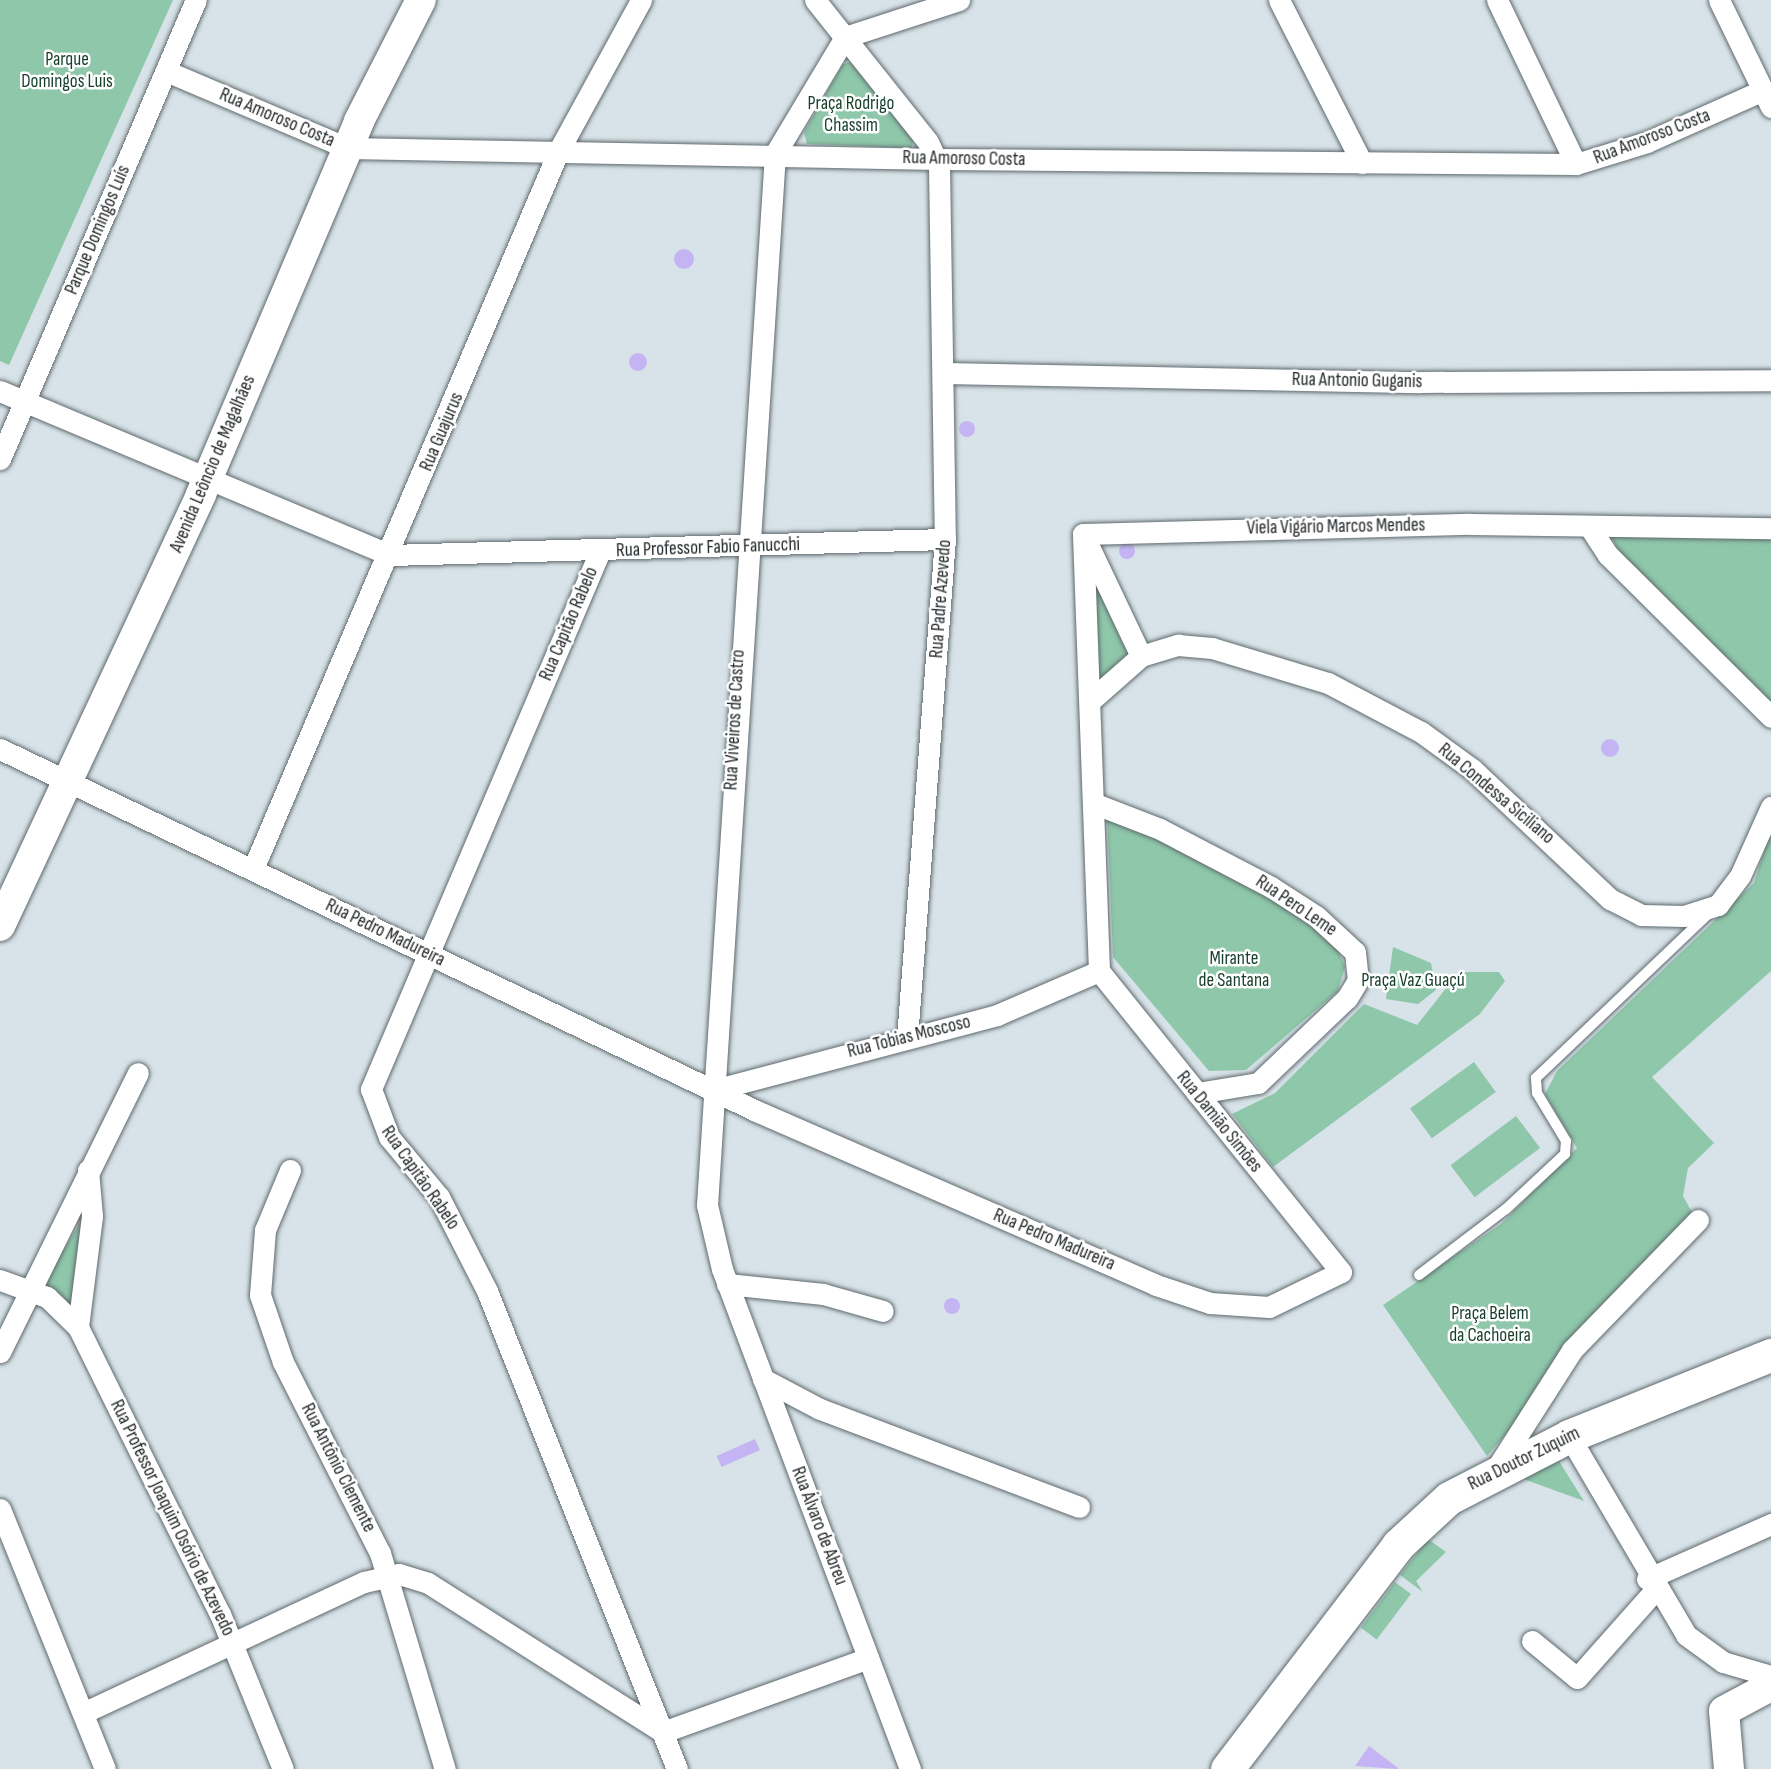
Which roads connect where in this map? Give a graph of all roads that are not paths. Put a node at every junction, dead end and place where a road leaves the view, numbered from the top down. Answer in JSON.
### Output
{"nodes":[{"id":1,"x":196,"y":0,"type":"edge"},
{"id":2,"x":421,"y":0,"type":"edge"},
{"id":3,"x":641,"y":0,"type":"edge"},
{"id":4,"x":815,"y":0,"type":"edge"},
{"id":5,"x":959,"y":0,"type":"edge"},
{"id":6,"x":1279,"y":0,"type":"edge"},
{"id":7,"x":1497,"y":0,"type":"edge"},
{"id":8,"x":1719,"y":0,"type":"edge"},
{"id":9,"x":845,"y":37,"type":"junction"},
{"id":10,"x":166,"y":71,"type":"junction"},
{"id":11,"x":1767,"y":99,"type":"edge"},
{"id":12,"x":347,"y":148,"type":"junction"},
{"id":13,"x":559,"y":150,"type":"junction"},
{"id":14,"x":775,"y":154,"type":"junction"},
{"id":15,"x":937,"y":159,"type":"junction"},
{"id":16,"x":1362,"y":163,"type":"junction"},
{"id":17,"x":1576,"y":164,"type":"junction"},
{"id":18,"x":944,"y":373,"type":"junction"},
{"id":19,"x":1771,"y":380,"type":"edge"},
{"id":20,"x":0,"y":391,"type":"edge"},
{"id":21,"x":25,"y":402,"type":"junction"},
{"id":22,"x":0,"y":459,"type":"edge"},
{"id":23,"x":207,"y":480,"type":"junction"},
{"id":24,"x":1589,"y":526,"type":"junction"},
{"id":25,"x":1771,"y":528,"type":"edge"},
{"id":26,"x":1083,"y":534,"type":"junction"},
{"id":27,"x":945,"y":539,"type":"junction"},
{"id":28,"x":745,"y":547,"type":"junction"},
{"id":29,"x":600,"y":551,"type":"junction"},
{"id":30,"x":390,"y":555,"type":"junction"},
{"id":31,"x":1141,"y":656,"type":"junction"},
{"id":32,"x":1090,"y":701,"type":"junction"},
{"id":33,"x":1771,"y":717,"type":"edge"},
{"id":34,"x":0,"y":749,"type":"edge"},
{"id":35,"x":71,"y":782,"type":"junction"},
{"id":36,"x":1093,"y":803,"type":"junction"},
{"id":37,"x":1771,"y":807,"type":"edge"},
{"id":38,"x":253,"y":869,"type":"junction"},
{"id":39,"x":1718,"y":905,"type":"junction"},
{"id":40,"x":0,"y":926,"type":"edge"},
{"id":41,"x":428,"y":953,"type":"junction"},
{"id":42,"x":1099,"y":971,"type":"junction"},
{"id":43,"x":907,"y":1038,"type":"junction"},
{"id":44,"x":138,"y":1073,"type":"dead end"},
{"id":45,"x":753,"y":1076,"type":"junction"},
{"id":46,"x":714,"y":1090,"type":"junction"},
{"id":47,"x":1197,"y":1093,"type":"junction"},
{"id":48,"x":771,"y":1116,"type":"junction"},
{"id":49,"x":88,"y":1170,"type":"junction"},
{"id":50,"x":290,"y":1170,"type":"dead end"},
{"id":51,"x":1698,"y":1220,"type":"dead end"},
{"id":52,"x":1342,"y":1272,"type":"joint"},
{"id":53,"x":1419,"y":1275,"type":"dead end"},
{"id":54,"x":0,"y":1280,"type":"edge"},
{"id":55,"x":727,"y":1284,"type":"junction"},
{"id":56,"x":30,"y":1289,"type":"junction"},
{"id":57,"x":883,"y":1311,"type":"dead end"},
{"id":58,"x":78,"y":1327,"type":"junction"},
{"id":59,"x":0,"y":1352,"type":"edge"},
{"id":60,"x":1771,"y":1355,"type":"edge"},
{"id":61,"x":763,"y":1379,"type":"junction"},
{"id":62,"x":1569,"y":1436,"type":"junction"},
{"id":63,"x":1496,"y":1469,"type":"junction"},
{"id":64,"x":1079,"y":1507,"type":"dead end"},
{"id":65,"x":0,"y":1509,"type":"edge"},
{"id":66,"x":1771,"y":1524,"type":"edge"},
{"id":67,"x":388,"y":1574,"type":"junction"},
{"id":68,"x":1651,"y":1584,"type":"junction"},
{"id":69,"x":1532,"y":1641,"type":"dead end"},
{"id":70,"x":232,"y":1642,"type":"junction"},
{"id":71,"x":868,"y":1658,"type":"junction"},
{"id":72,"x":1771,"y":1676,"type":"edge"},
{"id":73,"x":1771,"y":1686,"type":"edge"},
{"id":74,"x":85,"y":1712,"type":"junction"},
{"id":75,"x":663,"y":1732,"type":"junction"},
{"id":76,"x":105,"y":1769,"type":"edge"},
{"id":77,"x":283,"y":1769,"type":"edge"},
{"id":78,"x":445,"y":1769,"type":"edge"},
{"id":79,"x":677,"y":1769,"type":"edge"},
{"id":80,"x":911,"y":1769,"type":"edge"},
{"id":81,"x":1227,"y":1769,"type":"edge"},
{"id":82,"x":1729,"y":1769,"type":"edge"}],
"edges":[{"from":1,"to":10,"type":"street","name":"Parque Domingos Luís"},
{"from":2,"to":12,"type":"main road","name":"Avenida Leôncio de Magalhães"},
{"from":3,"to":13,"type":"street","name":"Rua Guajurus"},
{"from":4,"to":9,"type":"street"},
{"from":5,"to":9,"type":"street"},
{"from":6,"to":16,"type":"street"},
{"from":7,"to":17,"type":"street"},
{"from":8,"to":11,"type":"street"},
{"from":9,"to":14,"type":"street"},
{"from":9,"to":15,"type":"street"},
{"from":10,"to":12,"type":"street","name":"Rua Amoroso Costa"},
{"from":10,"to":21,"type":"street","name":"Parque Domingos Luís"},
{"from":11,"to":17,"type":"street","name":"Rua Amoroso Costa"},
{"from":12,"to":13,"type":"street","name":"Rua Amoroso Costa"},
{"from":12,"to":23,"type":"main road","name":"Avenida Leôncio de Magalhães"},
{"from":13,"to":14,"type":"street","name":"Rua Amoroso Costa"},
{"from":13,"to":30,"type":"street","name":"Rua Guajurus"},
{"from":14,"to":15,"type":"street","name":"Rua Amoroso Costa"},
{"from":14,"to":28,"type":"street","name":"Rua Viveiros de Castro"},
{"from":15,"to":16,"type":"street","name":"Rua Amoroso Costa"},
{"from":15,"to":18,"type":"street","name":"Rua Padre Azevedo"},
{"from":16,"to":17,"type":"street","name":"Rua Amoroso Costa"},
{"from":18,"to":19,"type":"street","name":"Rua Antonio Guganis"},
{"from":18,"to":27,"type":"street","name":"Rua Padre Azevedo"},
{"from":20,"to":21,"type":"street","name":"Rua Professor Fabio Fanucchi"},
{"from":21,"to":22,"type":"street","name":"Parque Domingos Luís"},
{"from":21,"to":23,"type":"street","name":"Rua Professor Fabio Fanucchi"},
{"from":23,"to":30,"type":"street","name":"Rua Professor Fabio Fanucchi"},
{"from":23,"to":35,"type":"main road","name":"Avenida Leôncio de Magalhães"},
{"from":24,"to":25,"type":"street","name":"Viela Vigário Marcos Mendes"},
{"from":24,"to":26,"type":"street","name":"Viela Vigário Marcos Mendes"},
{"from":24,"to":33,"type":"street"},
{"from":26,"to":31,"type":"street"},
{"from":26,"to":32,"type":"street"},
{"from":27,"to":28,"type":"street","name":"Rua Professor Fabio Fanucchi"},
{"from":27,"to":43,"type":"street","name":"Rua Padre Azevedo"},
{"from":28,"to":29,"type":"street","name":"Rua Professor Fabio Fanucchi"},
{"from":28,"to":46,"type":"street","name":"Rua Viveiros de Castro"},
{"from":29,"to":30,"type":"street","name":"Rua Professor Fabio Fanucchi"},
{"from":29,"to":41,"type":"street","name":"Rua Capitão Rabelo"},
{"from":30,"to":38,"type":"street","name":"Rua Guajurus"},
{"from":31,"to":32,"type":"street","name":"Rua Condessa Siciliano"},
{"from":31,"to":39,"type":"street","name":"Rua Condessa Siciliano"},
{"from":32,"to":36,"type":"street"},
{"from":34,"to":35,"type":"street","name":"Rua Pedro Madureira"},
{"from":35,"to":38,"type":"street","name":"Rua Pedro Madureira"},
{"from":35,"to":40,"type":"main road","name":"Avenida Leôncio de Magalhães"},
{"from":36,"to":42,"type":"street"},
{"from":36,"to":47,"type":"street","name":"Rua Pero Leme"},
{"from":37,"to":39,"type":"street"},
{"from":38,"to":41,"type":"street","name":"Rua Pedro Madureira"},
{"from":39,"to":53,"type":"lane"},
{"from":41,"to":46,"type":"street","name":"Rua Pedro Madureira"},
{"from":41,"to":75,"type":"street","name":"Rua Capitão Rabelo"},
{"from":42,"to":43,"type":"street","name":"Rua Tobias Moscoso"},
{"from":42,"to":47,"type":"street","name":"Rua Damião Simões"},
{"from":43,"to":45,"type":"street","name":"Rua Tobias Moscoso"},
{"from":44,"to":49,"type":"street"},
{"from":45,"to":46,"type":"street","name":"Rua Tobias Moscoso"},
{"from":45,"to":48,"type":"street"},
{"from":46,"to":48,"type":"street","name":"Rua Pedro Madureira"},
{"from":46,"to":55,"type":"street","name":"Rua Viveiros de Castro"},
{"from":47,"to":52,"type":"street","name":"Rua Damião Simões"},
{"from":48,"to":52,"type":"street","name":"Rua Pedro Madureira"},
{"from":49,"to":56,"type":"street"},
{"from":49,"to":58,"type":"street"},
{"from":50,"to":67,"type":"street","name":"Rua Antônio Clemente"},
{"from":51,"to":63,"type":"street"},
{"from":54,"to":56,"type":"street","name":"Rua Professor Joaquim Osório de Azevedo"},
{"from":55,"to":57,"type":"street"},
{"from":55,"to":61,"type":"street","name":"Rua Álvaro de Abreu"},
{"from":56,"to":58,"type":"street","name":"Rua Professor Joaquim Osório de Azevedo"},
{"from":56,"to":59,"type":"street"},
{"from":58,"to":70,"type":"street","name":"Rua Professor Joaquim Osório de Azevedo"},
{"from":60,"to":62,"type":"main road","name":"Rua Doutor Zuquim"},
{"from":61,"to":64,"type":"street"},
{"from":61,"to":71,"type":"street","name":"Rua Álvaro de Abreu"},
{"from":62,"to":63,"type":"main road","name":"Rua Doutor Zuquim"},
{"from":62,"to":68,"type":"street"},
{"from":63,"to":81,"type":"main road","name":"Rua Doutor Zuquim"},
{"from":65,"to":74,"type":"street"},
{"from":66,"to":68,"type":"street"},
{"from":67,"to":70,"type":"street"},
{"from":67,"to":75,"type":"street"},
{"from":67,"to":78,"type":"street","name":"Rua Antônio Clemente"},
{"from":68,"to":69,"type":"street"},
{"from":68,"to":72,"type":"street"},
{"from":70,"to":74,"type":"street"},
{"from":70,"to":77,"type":"street","name":"Rua Professor Joaquim Osório de Azevedo"},
{"from":71,"to":75,"type":"street"},
{"from":71,"to":80,"type":"street","name":"Rua Álvaro de Abreu"},
{"from":73,"to":82,"type":"main road"},
{"from":74,"to":76,"type":"street"},
{"from":75,"to":79,"type":"street","name":"Rua Capitão Rabelo"}]}
